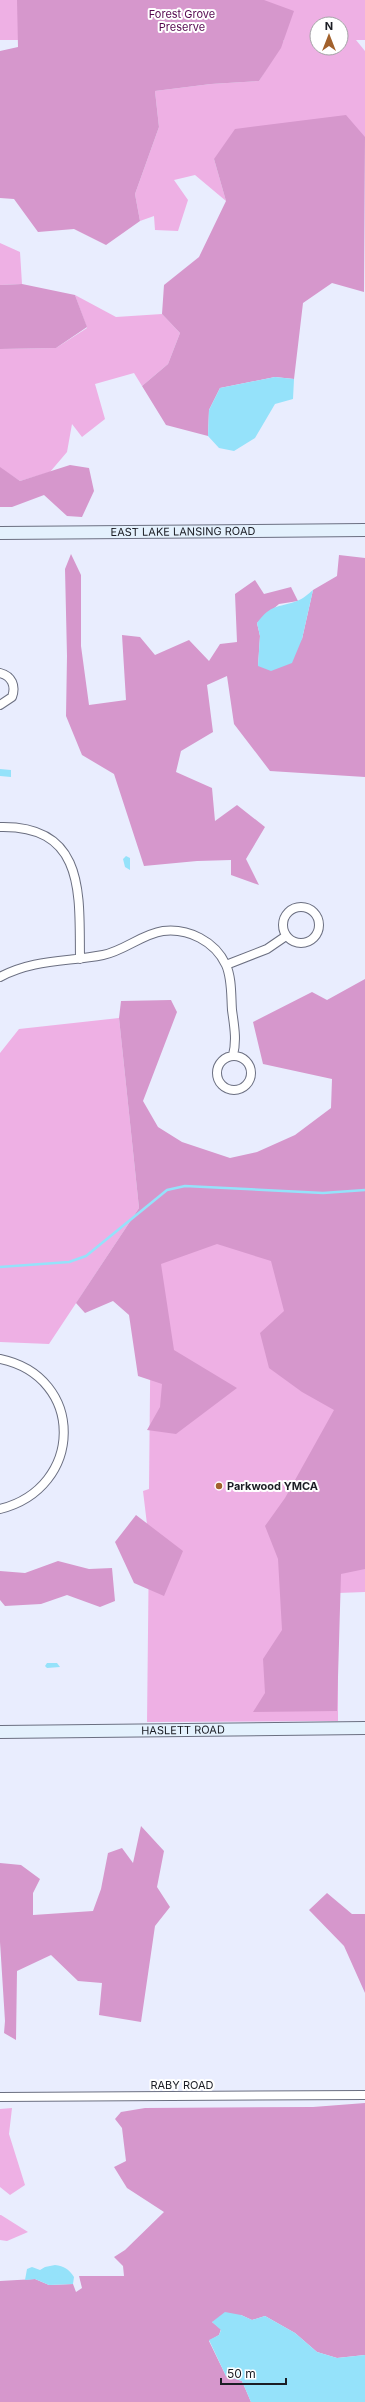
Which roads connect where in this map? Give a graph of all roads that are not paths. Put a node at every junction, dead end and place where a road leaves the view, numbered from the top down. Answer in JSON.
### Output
{"nodes":[{"id":1,"x":365,"y":530,"type":"edge"},
{"id":2,"x":0,"y":532,"type":"edge"},
{"id":3,"x":0,"y":673,"type":"edge"},
{"id":4,"x":0,"y":705,"type":"edge"},
{"id":5,"x":0,"y":827,"type":"edge"},
{"id":6,"x":286,"y":936,"type":"junction"},
{"id":7,"x":80,"y":959,"type":"junction"},
{"id":8,"x":226,"y":965,"type":"junction"},
{"id":9,"x":0,"y":977,"type":"edge"},
{"id":10,"x":233,"y":1055,"type":"junction"},
{"id":11,"x":0,"y":1359,"type":"edge"},
{"id":12,"x":0,"y":1509,"type":"edge"},
{"id":13,"x":365,"y":1728,"type":"edge"},
{"id":14,"x":0,"y":1732,"type":"edge"},
{"id":15,"x":365,"y":2095,"type":"edge"},
{"id":16,"x":0,"y":2097,"type":"edge"}],
"edges":[{"from":1,"to":2,"type":"street","name":"EAST LAKE LANSING ROAD"},
{"from":3,"to":4,"type":"street"},
{"from":5,"to":7,"type":"street"},
{"from":6,"to":6,"type":"street"},
{"from":6,"to":8,"type":"street"},
{"from":7,"to":8,"type":"street"},
{"from":7,"to":9,"type":"street"},
{"from":8,"to":10,"type":"street"},
{"from":10,"to":10,"type":"street"},
{"from":11,"to":12,"type":"street"},
{"from":13,"to":14,"type":"street","name":"HASLETT ROAD"},
{"from":15,"to":16,"type":"street","name":"RABY ROAD"}]}
